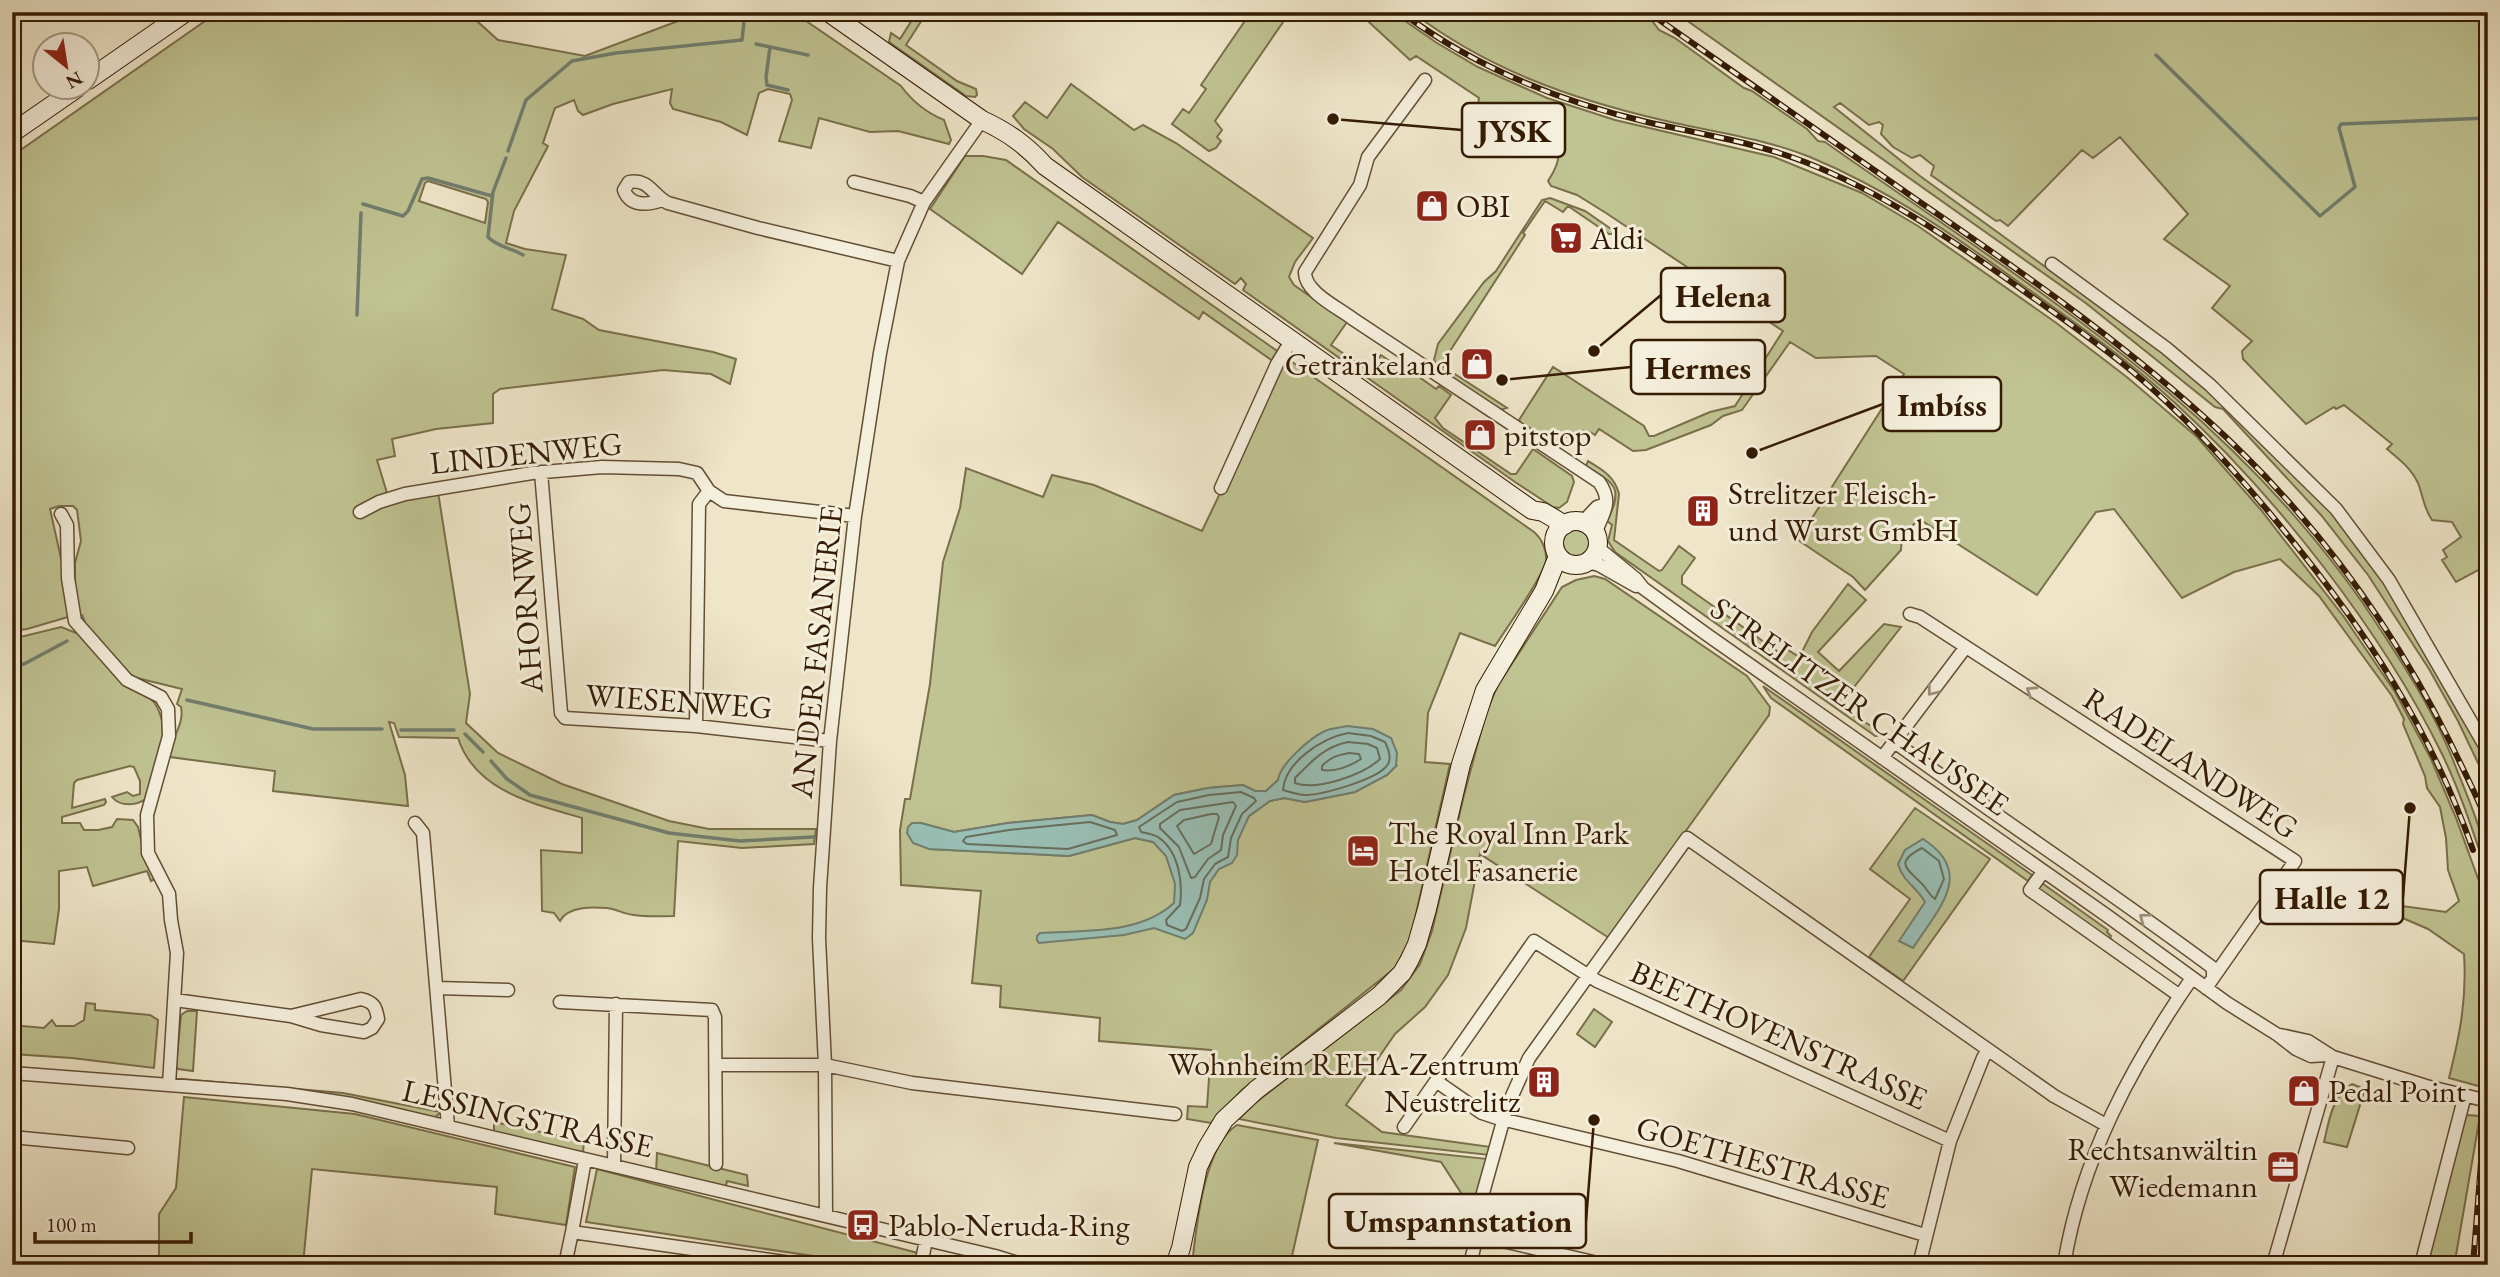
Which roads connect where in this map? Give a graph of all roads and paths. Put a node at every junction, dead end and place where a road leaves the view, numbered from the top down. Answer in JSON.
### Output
{"nodes":[{"id":1,"x":186,"y":12,"type":"edge"},
{"id":2,"x":828,"y":12,"type":"edge"},
{"id":3,"x":102,"y":70,"type":"edge"},
{"id":4,"x":1425,"y":80,"type":"dead end"},
{"id":5,"x":57,"y":102,"type":"edge"},
{"id":6,"x":982,"y":120,"type":"junction"},
{"id":7,"x":12,"y":133,"type":"edge"},
{"id":8,"x":854,"y":183,"type":"dead end"},
{"id":9,"x":662,"y":200,"type":"dead end"},
{"id":10,"x":924,"y":202,"type":"junction"},
{"id":11,"x":898,"y":261,"type":"junction"},
{"id":12,"x":2052,"y":264,"type":"dead end"},
{"id":13,"x":1291,"y":341,"type":"junction"},
{"id":14,"x":541,"y":472,"type":"junction"},
{"id":15,"x":1221,"y":488,"type":"dead end"},
{"id":16,"x":709,"y":491,"type":"junction"},
{"id":17,"x":360,"y":512,"type":"dead end"},
{"id":18,"x":61,"y":514,"type":"dead end"},
{"id":19,"x":855,"y":516,"type":"junction"},
{"id":20,"x":1576,"y":543,"type":"junction"},
{"id":21,"x":1910,"y":614,"type":"dead end"},
{"id":22,"x":1965,"y":648,"type":"junction"},
{"id":23,"x":565,"y":719,"type":"joint"},
{"id":24,"x":696,"y":726,"type":"junction"},
{"id":25,"x":830,"y":741,"type":"junction"},
{"id":26,"x":1888,"y":749,"type":"junction"},
{"id":27,"x":2488,"y":751,"type":"edge"},
{"id":28,"x":415,"y":823,"type":"dead end"},
{"id":29,"x":2043,"y":872,"type":"junction"},
{"id":30,"x":1586,"y":975,"type":"junction"},
{"id":31,"x":2192,"y":978,"type":"junction"},
{"id":32,"x":2210,"y":983,"type":"junction"},
{"id":33,"x":437,"y":988,"type":"junction"},
{"id":34,"x":508,"y":990,"type":"dead end"},
{"id":35,"x":2180,"y":996,"type":"junction"},
{"id":36,"x":174,"y":1000,"type":"junction"},
{"id":37,"x":560,"y":1002,"type":"dead end"},
{"id":38,"x":616,"y":1004,"type":"junction"},
{"id":39,"x":291,"y":1017,"type":"junction"},
{"id":40,"x":1988,"y":1050,"type":"junction"},
{"id":41,"x":2330,"y":1056,"type":"junction"},
{"id":42,"x":716,"y":1065,"type":"junction"},
{"id":43,"x":825,"y":1065,"type":"junction"},
{"id":44,"x":12,"y":1073,"type":"edge"},
{"id":45,"x":1436,"y":1081,"type":"junction"},
{"id":46,"x":169,"y":1085,"type":"junction"},
{"id":47,"x":2465,"y":1095,"type":"junction"},
{"id":48,"x":2488,"y":1101,"type":"edge"},
{"id":49,"x":1175,"y":1114,"type":"dead end"},
{"id":50,"x":1504,"y":1120,"type":"junction"},
{"id":51,"x":2106,"y":1125,"type":"junction"},
{"id":52,"x":448,"y":1126,"type":"junction"},
{"id":53,"x":1404,"y":1127,"type":"dead end"},
{"id":54,"x":12,"y":1137,"type":"edge"},
{"id":55,"x":1950,"y":1141,"type":"junction"},
{"id":56,"x":128,"y":1148,"type":"dead end"},
{"id":57,"x":585,"y":1160,"type":"junction"},
{"id":58,"x":716,"y":1164,"type":"dead end"},
{"id":59,"x":614,"y":1166,"type":"junction"},
{"id":60,"x":826,"y":1216,"type":"junction"},
{"id":61,"x":572,"y":1231,"type":"junction"},
{"id":62,"x":1476,"y":1235,"type":"junction"},
{"id":63,"x":1925,"y":1236,"type":"junction"},
{"id":64,"x":926,"y":1240,"type":"junction"},
{"id":65,"x":1180,"y":1259,"type":"edge"},
{"id":66,"x":565,"y":1265,"type":"edge"},
{"id":67,"x":806,"y":1265,"type":"edge"},
{"id":68,"x":921,"y":1265,"type":"edge"},
{"id":69,"x":1024,"y":1265,"type":"edge"},
{"id":70,"x":1470,"y":1265,"type":"edge"},
{"id":71,"x":1606,"y":1265,"type":"edge"},
{"id":72,"x":1919,"y":1265,"type":"edge"},
{"id":73,"x":2064,"y":1265,"type":"edge"},
{"id":74,"x":2273,"y":1265,"type":"edge"},
{"id":75,"x":2421,"y":1265,"type":"edge"}],
"edges":[{"from":1,"to":3,"type":"main road"},
{"from":2,"to":6,"type":"main road","name":"STRELITZER CHAUSSEE"},
{"from":4,"to":20,"type":"street"},
{"from":5,"to":7,"type":"main road"},
{"from":6,"to":10,"type":"street","name":"AN DER FASANERIE"},
{"from":6,"to":13,"type":"main road","name":"STRELITZER CHAUSSEE"},
{"from":8,"to":10,"type":"street"},
{"from":9,"to":11,"type":"street"},
{"from":10,"to":11,"type":"street","name":"AN DER FASANERIE"},
{"from":11,"to":19,"type":"street","name":"AN DER FASANERIE"},
{"from":12,"to":27,"type":"street"},
{"from":13,"to":15,"type":"street"},
{"from":13,"to":20,"type":"main road","name":"STRELITZER CHAUSSEE"},
{"from":14,"to":16,"type":"street","name":"LINDENWEG"},
{"from":14,"to":17,"type":"street","name":"LINDENWEG"},
{"from":14,"to":23,"type":"street","name":"AHORNWEG"},
{"from":16,"to":19,"type":"street","name":"LINDENWEG"},
{"from":16,"to":24,"type":"street"},
{"from":18,"to":36,"type":"street"},
{"from":19,"to":25,"type":"street","name":"AN DER FASANERIE"},
{"from":20,"to":26,"type":"street","name":"STRELITZER CHAUSSEE"},
{"from":20,"to":65,"type":"main road"},
{"from":21,"to":22,"type":"street","name":"RADELANDWEG"},
{"from":22,"to":26,"type":"street","one_way":true},
{"from":32,"to":22,"type":"street","name":"RADELANDWEG","one_way":true},
{"from":23,"to":24,"type":"street","name":"WIESENWEG"},
{"from":24,"to":25,"type":"street","name":"WIESENWEG"},
{"from":25,"to":43,"type":"street","name":"AN DER FASANERIE"},
{"from":26,"to":29,"type":"street","name":"STRELITZER CHAUSSEE"},
{"from":32,"to":26,"type":"street","name":"STRELITZER CHAUSSEE","one_way":true},
{"from":28,"to":33,"type":"street"},
{"from":29,"to":31,"type":"street","name":"STRELITZER CHAUSSEE"},
{"from":29,"to":35,"type":"street"},
{"from":30,"to":40,"type":"street"},
{"from":30,"to":45,"type":"street","name":"BEETHOVENSTRASSE"},
{"from":30,"to":50,"type":"street"},
{"from":30,"to":55,"type":"street","name":"BEETHOVENSTRASSE"},
{"from":31,"to":32,"type":"street","name":"STRELITZER CHAUSSEE"},
{"from":31,"to":35,"type":"street"},
{"from":32,"to":41,"type":"street","name":"STRELITZER CHAUSSEE"},
{"from":33,"to":34,"type":"street"},
{"from":33,"to":52,"type":"street"},
{"from":35,"to":51,"type":"street"},
{"from":36,"to":39,"type":"street"},
{"from":36,"to":46,"type":"street"},
{"from":37,"to":38,"type":"street"},
{"from":38,"to":42,"type":"street"},
{"from":38,"to":59,"type":"street"},
{"from":39,"to":39,"type":"street"},
{"from":40,"to":51,"type":"street"},
{"from":40,"to":55,"type":"street"},
{"from":41,"to":47,"type":"street","name":"STRELITZER CHAUSSEE"},
{"from":41,"to":74,"type":"street"},
{"from":42,"to":43,"type":"street"},
{"from":42,"to":58,"type":"street"},
{"from":43,"to":49,"type":"street"},
{"from":43,"to":60,"type":"street","name":"AN DER FASANERIE"},
{"from":44,"to":46,"type":"street","name":"LESSINGSTRASSE"},
{"from":45,"to":50,"type":"street","name":"GOETHESTRASSE"},
{"from":45,"to":53,"type":"street"},
{"from":46,"to":52,"type":"street","name":"LESSINGSTRASSE"},
{"from":47,"to":48,"type":"street","name":"STRELITZER CHAUSSEE"},
{"from":47,"to":75,"type":"street"},
{"from":50,"to":62,"type":"street"},
{"from":50,"to":63,"type":"street","name":"GOETHESTRASSE"},
{"from":51,"to":73,"type":"street"},
{"from":52,"to":57,"type":"street","name":"LESSINGSTRASSE"},
{"from":54,"to":56,"type":"street"},
{"from":55,"to":63,"type":"street"},
{"from":57,"to":59,"type":"street","name":"LESSINGSTRASSE"},
{"from":57,"to":61,"type":"street"},
{"from":59,"to":60,"type":"street","name":"LESSINGSTRASSE"},
{"from":60,"to":64,"type":"street","name":"LESSINGSTRASSE"},
{"from":61,"to":66,"type":"street"},
{"from":61,"to":67,"type":"street"},
{"from":62,"to":70,"type":"street"},
{"from":62,"to":71,"type":"street"},
{"from":63,"to":72,"type":"street"},
{"from":64,"to":68,"type":"street"},
{"from":64,"to":69,"type":"street","name":"LESSINGSTRASSE"}]}
